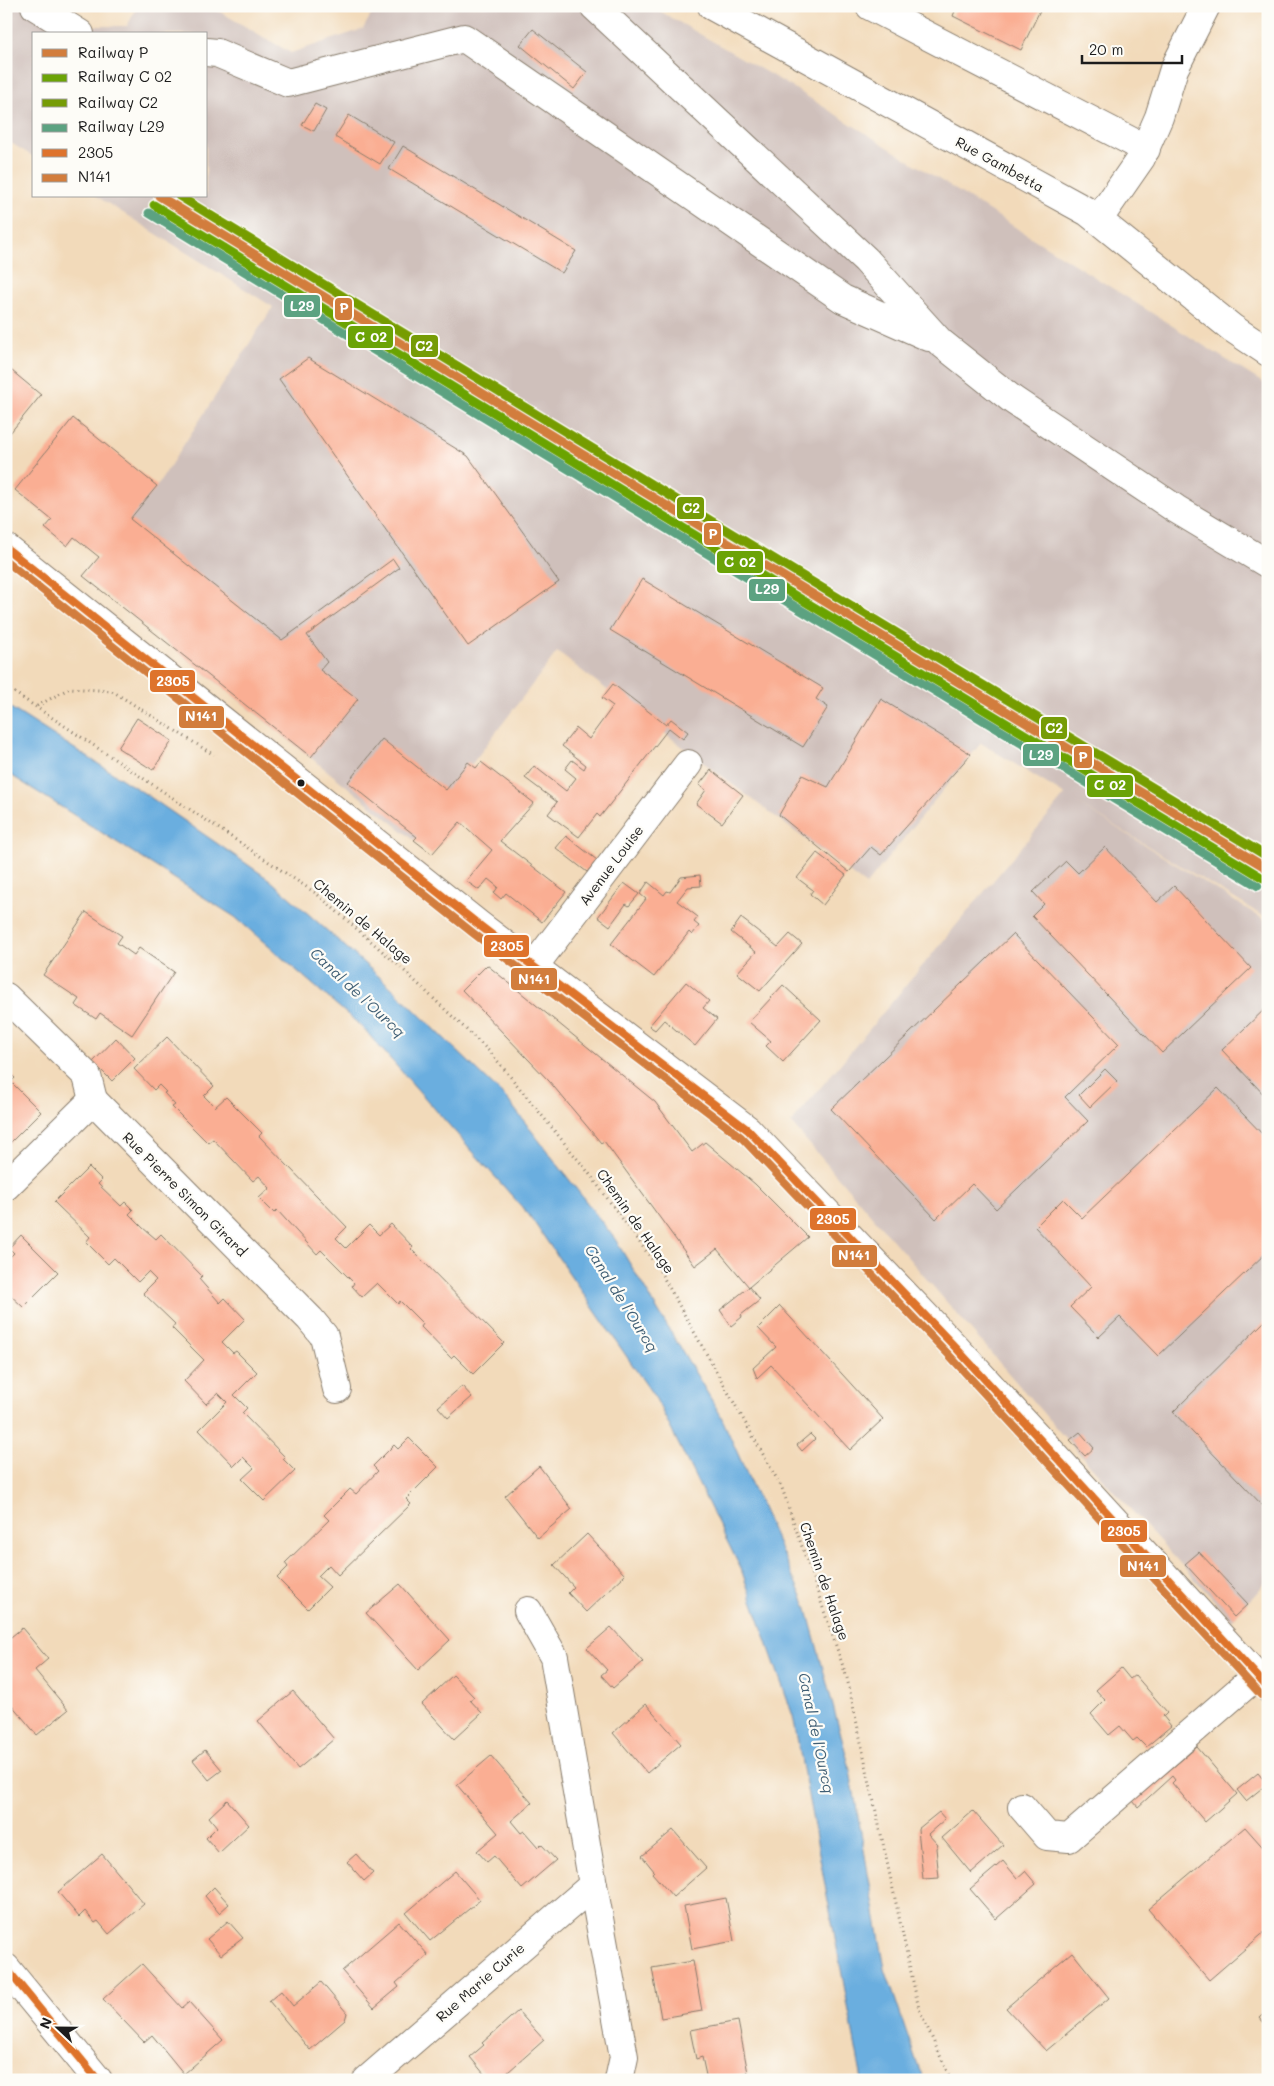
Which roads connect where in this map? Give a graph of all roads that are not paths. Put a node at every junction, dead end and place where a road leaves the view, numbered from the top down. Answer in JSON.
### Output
{"nodes":[{"id":1,"x":35,"y":6,"type":"edge"},
{"id":2,"x":594,"y":6,"type":"edge"},
{"id":3,"x":712,"y":6,"type":"edge"},
{"id":4,"x":870,"y":6,"type":"edge"},
{"id":5,"x":1206,"y":6,"type":"edge"},
{"id":6,"x":77,"y":32,"type":"edge"},
{"id":7,"x":208,"y":52,"type":"edge"},
{"id":8,"x":1146,"y":149,"type":"junction"},
{"id":9,"x":1093,"y":216,"type":"junction"},
{"id":10,"x":940,"y":342,"type":"junction"},
{"id":11,"x":1268,"y":352,"type":"edge"},
{"id":12,"x":6,"y":548,"type":"edge"},
{"id":13,"x":1268,"y":564,"type":"edge"},
{"id":14,"x":688,"y":764,"type":"dead end"},
{"id":15,"x":534,"y":966,"type":"junction"},
{"id":16,"x":6,"y":997,"type":"edge"},
{"id":17,"x":93,"y":1100,"type":"junction"},
{"id":18,"x":6,"y":1186,"type":"edge"},
{"id":19,"x":337,"y":1389,"type":"dead end"},
{"id":20,"x":528,"y":1612,"type":"dead end"},
{"id":21,"x":1262,"y":1682,"type":"edge"},
{"id":22,"x":1022,"y":1807,"type":"dead end"},
{"id":23,"x":593,"y":1885,"type":"junction"},
{"id":24,"x":6,"y":1968,"type":"edge"},
{"id":25,"x":98,"y":2080,"type":"edge"},
{"id":26,"x":367,"y":2080,"type":"edge"},
{"id":27,"x":619,"y":2080,"type":"edge"}],
"edges":[{"from":1,"to":6,"type":"street"},
{"from":2,"to":10,"type":"street"},
{"from":3,"to":9,"type":"street","name":"Rue Gambetta"},
{"from":4,"to":8,"type":"street"},
{"from":5,"to":8,"type":"street"},
{"from":7,"to":10,"type":"street"},
{"from":8,"to":9,"type":"street"},
{"from":9,"to":11,"type":"street","name":"Rue Gambetta"},
{"from":10,"to":13,"type":"street"},
{"from":12,"to":15,"type":"street"},
{"from":14,"to":15,"type":"street","name":"Avenue Louise"},
{"from":15,"to":21,"type":"street"},
{"from":16,"to":17,"type":"street"},
{"from":17,"to":18,"type":"street"},
{"from":17,"to":19,"type":"street","name":"Rue Pierre Simon Girard"},
{"from":20,"to":23,"type":"street"},
{"from":21,"to":22,"type":"street"},
{"from":23,"to":26,"type":"street","name":"Rue Marie Curie"},
{"from":23,"to":27,"type":"street"},
{"from":24,"to":25,"type":"street"}]}
